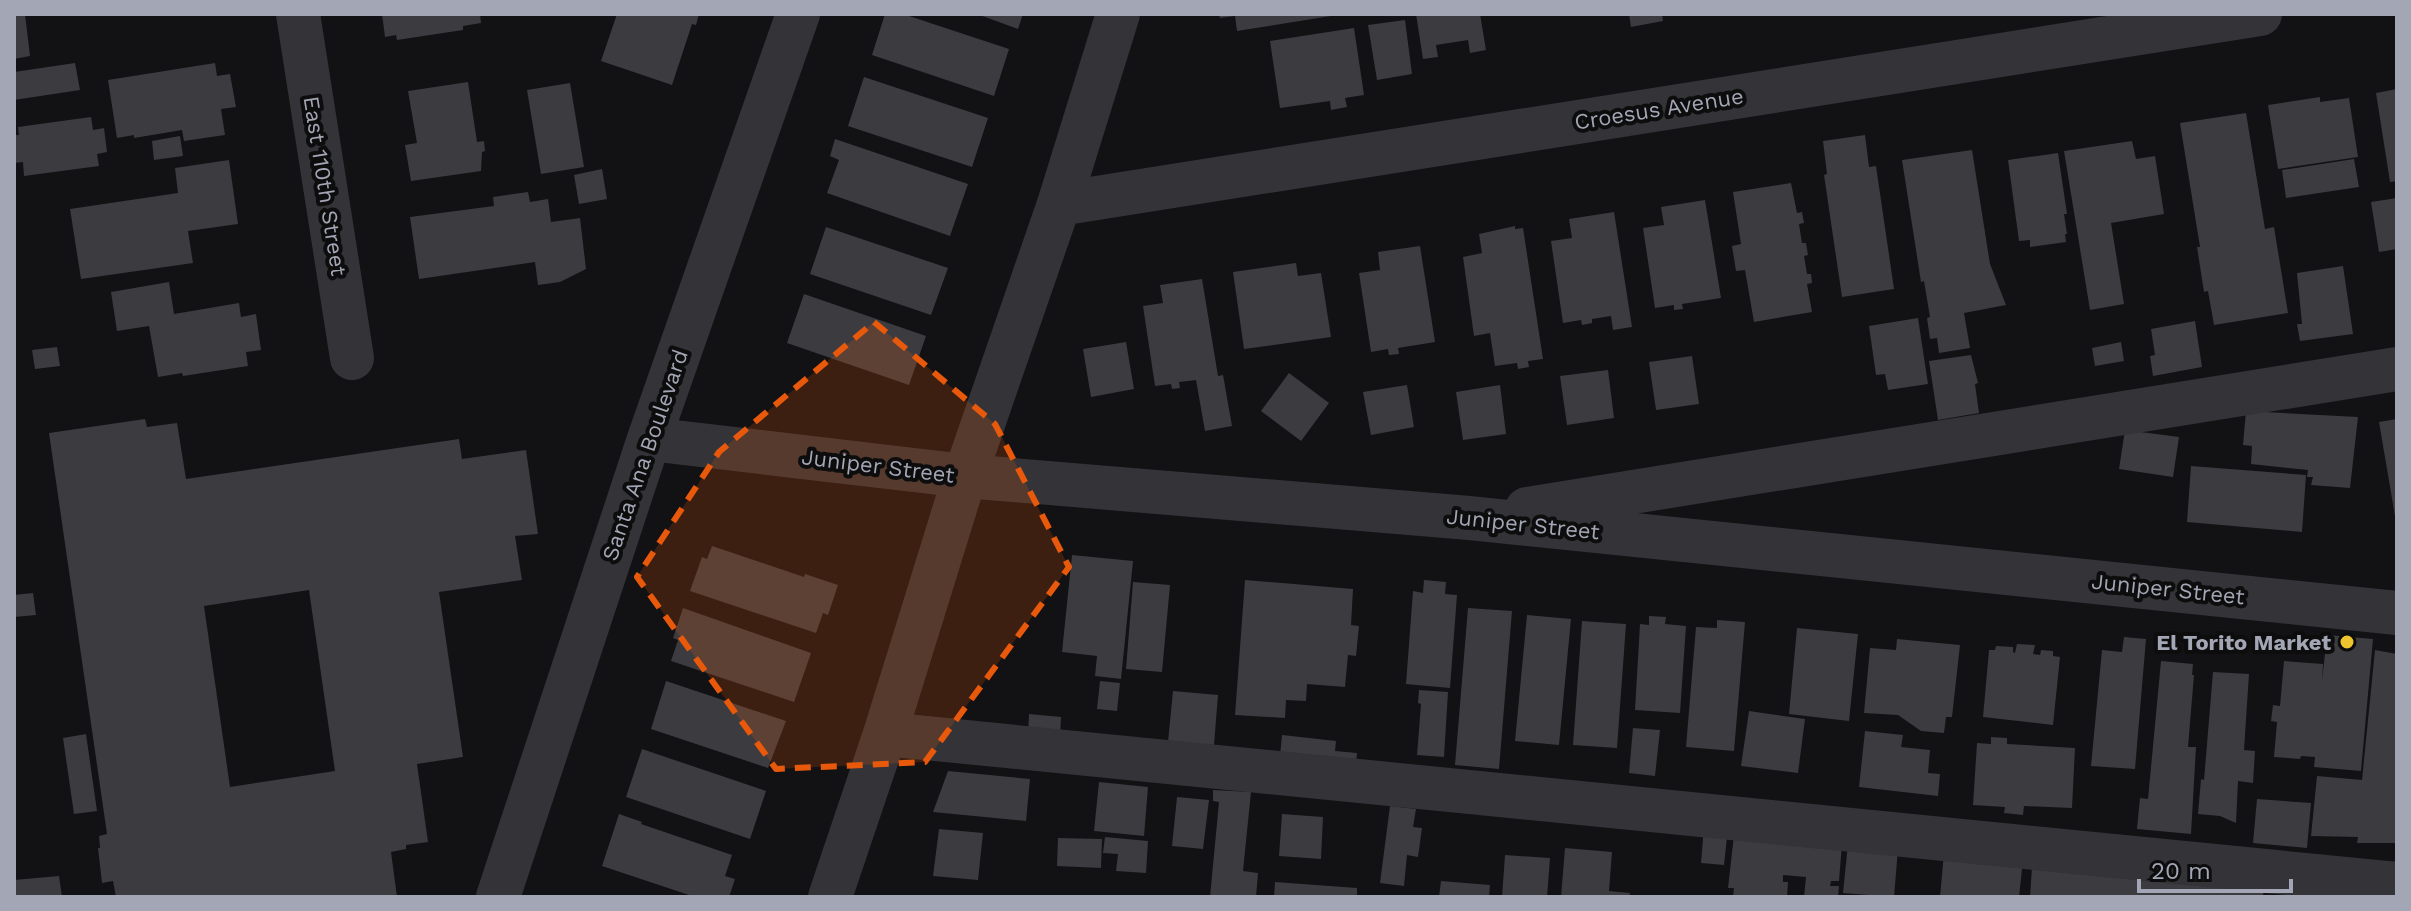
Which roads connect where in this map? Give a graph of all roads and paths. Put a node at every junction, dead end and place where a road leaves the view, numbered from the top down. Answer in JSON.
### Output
{"nodes":[{"id":1,"x":298,"y":14,"type":"edge"},
{"id":2,"x":798,"y":14,"type":"edge"},
{"id":3,"x":1118,"y":14,"type":"edge"},
{"id":4,"x":2260,"y":14,"type":"edge"},
{"id":5,"x":1059,"y":204,"type":"junction"},
{"id":6,"x":352,"y":358,"type":"dead end"},
{"id":7,"x":2397,"y":369,"type":"edge"},
{"id":8,"x":649,"y":439,"type":"junction"},
{"id":9,"x":965,"y":476,"type":"junction"},
{"id":10,"x":1469,"y":518,"type":"junction"},
{"id":11,"x":2397,"y":613,"type":"edge"},
{"id":12,"x":885,"y":734,"type":"junction"},
{"id":13,"x":2397,"y":884,"type":"edge"},
{"id":14,"x":498,"y":897,"type":"edge"},
{"id":15,"x":830,"y":897,"type":"edge"}],
"edges":[{"from":1,"to":6,"type":"street","name":"East 110th Street"},
{"from":2,"to":8,"type":"street","name":"Santa Ana Boulevard"},
{"from":3,"to":5,"type":"street"},
{"from":4,"to":5,"type":"street","name":"Croesus Avenue"},
{"from":5,"to":9,"type":"street"},
{"from":7,"to":10,"type":"street"},
{"from":8,"to":9,"type":"street","name":"Juniper Street"},
{"from":8,"to":14,"type":"street","name":"Santa Ana Boulevard"},
{"from":9,"to":10,"type":"street","name":"Juniper Street"},
{"from":9,"to":12,"type":"street"},
{"from":10,"to":11,"type":"street","name":"Juniper Street"},
{"from":12,"to":13,"type":"street"},
{"from":12,"to":15,"type":"street"}]}
